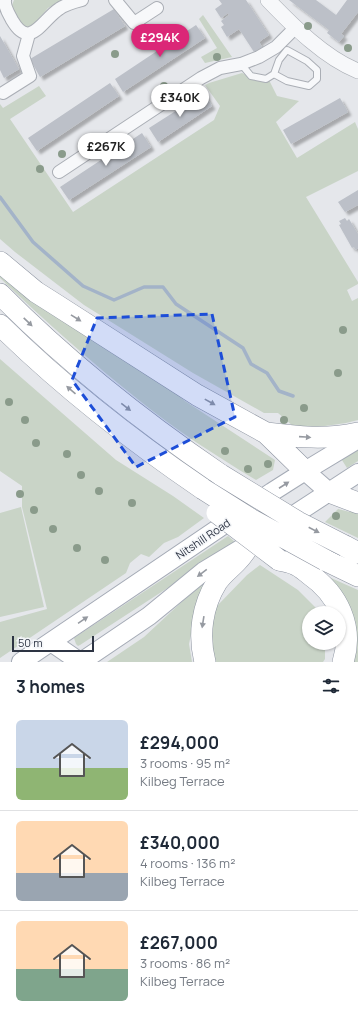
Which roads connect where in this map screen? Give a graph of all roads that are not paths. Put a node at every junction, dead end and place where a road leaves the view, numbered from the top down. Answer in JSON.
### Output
{"nodes":[{"id":1,"x":5,"y":0,"type":"edge"},
{"id":2,"x":82,"y":0,"type":"edge"},
{"id":3,"x":115,"y":0,"type":"edge"},
{"id":4,"x":268,"y":0,"type":"edge"},
{"id":5,"x":157,"y":8,"type":"dead end"},
{"id":6,"x":295,"y":28,"type":"junction"},
{"id":7,"x":29,"y":34,"type":"junction"},
{"id":8,"x":241,"y":64,"type":"junction"},
{"id":9,"x":358,"y":71,"type":"edge"},
{"id":10,"x":274,"y":74,"type":"junction"},
{"id":11,"x":3,"y":93,"type":"dead end"},
{"id":12,"x":59,"y":172,"type":"dead end"},
{"id":13,"x":0,"y":262,"type":"edge"},
{"id":14,"x":0,"y":294,"type":"edge"},
{"id":15,"x":0,"y":325,"type":"edge"},
{"id":16,"x":266,"y":433,"type":"junction"},
{"id":17,"x":358,"y":433,"type":"edge"},
{"id":18,"x":358,"y":439,"type":"edge"},
{"id":19,"x":304,"y":471,"type":"junction"},
{"id":20,"x":358,"y":473,"type":"edge"},
{"id":21,"x":330,"y":492,"type":"junction"},
{"id":22,"x":198,"y":493,"type":"junction"},
{"id":23,"x":358,"y":503,"type":"edge"},
{"id":24,"x":251,"y":542,"type":"junction"},
{"id":25,"x":351,"y":549,"type":"edge"},
{"id":26,"x":279,"y":560,"type":"junction"},
{"id":27,"x":358,"y":576,"type":"edge"},
{"id":28,"x":330,"y":606,"type":"edge"},
{"id":29,"x":51,"y":642,"type":"junction"},
{"id":30,"x":339,"y":650,"type":"edge"},
{"id":31,"x":22,"y":662,"type":"edge"},
{"id":32,"x":56,"y":662,"type":"edge"},
{"id":33,"x":80,"y":662,"type":"edge"},
{"id":34,"x":205,"y":662,"type":"edge"},
{"id":35,"x":336,"y":662,"type":"edge"},
{"id":36,"x":344,"y":662,"type":"edge"}],
"edges":[{"from":1,"to":7,"type":"street"},
{"from":2,"to":7,"type":"street"},
{"from":3,"to":5,"type":"street"},
{"from":4,"to":6,"type":"street"},
{"from":6,"to":8,"type":"street"},
{"from":6,"to":9,"type":"street"},
{"from":7,"to":11,"type":"street"},
{"from":8,"to":10,"type":"lane"},
{"from":8,"to":12,"type":"street"},
{"from":10,"to":10,"type":"lane"},
{"from":13,"to":16,"type":"highway","one_way":true},
{"from":14,"to":25,"type":"highway","one_way":true,"bridge":true},
{"from":22,"to":15,"type":"highway","one_way":true},
{"from":16,"to":17,"type":"highway","one_way":true},
{"from":16,"to":19,"type":"highway"},
{"from":18,"to":19,"type":"main road","name":"Nitshill Road"},
{"from":19,"to":21,"type":"main road"},
{"from":29,"to":19,"type":"main road","name":"Nitshill Road","one_way":true},
{"from":20,"to":21,"type":"main road"},
{"from":21,"to":23,"type":"highway"},
{"from":21,"to":24,"type":"main road"},
{"from":22,"to":26,"type":"highway","bridge":true},
{"from":22,"to":27,"type":"highway","bridge":true},
{"from":24,"to":33,"type":"main road","one_way":true},
{"from":24,"to":34,"type":"highway","one_way":true},
{"from":26,"to":28,"type":"highway"},
{"from":26,"to":36,"type":"highway"},
{"from":29,"to":31,"type":"main road","name":"Nitshill Road"},
{"from":29,"to":32,"type":"main road"},
{"from":29,"to":33,"type":"main road"},
{"from":30,"to":35,"type":"highway"}]}
